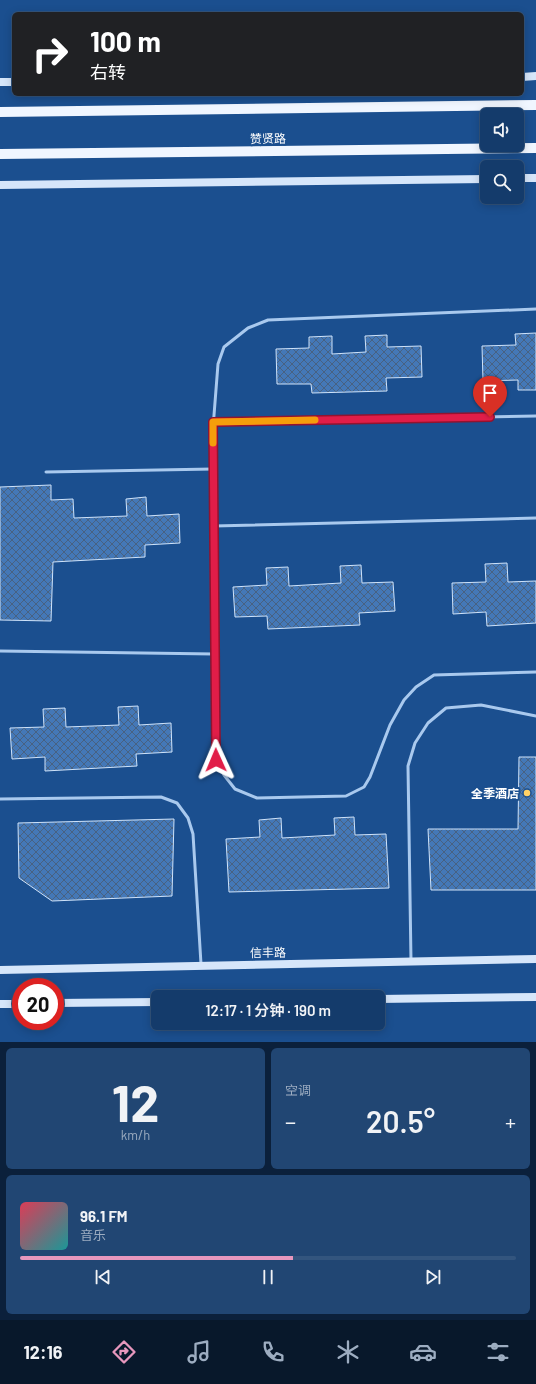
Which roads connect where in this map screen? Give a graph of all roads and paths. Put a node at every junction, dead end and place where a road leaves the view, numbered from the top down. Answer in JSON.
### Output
{"nodes":[{"id":1,"x":536,"y":76,"type":"edge"},
{"id":2,"x":524,"y":77,"type":"edge"},
{"id":3,"x":0,"y":82,"type":"edge"},
{"id":4,"x":12,"y":82,"type":"edge"},
{"id":5,"x":536,"y":105,"type":"edge"},
{"id":6,"x":0,"y":112,"type":"edge"},
{"id":7,"x":536,"y":148,"type":"edge"},
{"id":8,"x":0,"y":154,"type":"edge"},
{"id":9,"x":524,"y":178,"type":"edge"},
{"id":10,"x":536,"y":178,"type":"edge"},
{"id":11,"x":480,"y":179,"type":"edge"},
{"id":12,"x":0,"y":185,"type":"edge"},
{"id":13,"x":536,"y":309,"type":"edge"},
{"id":14,"x":536,"y":416,"type":"edge"},
{"id":15,"x":213,"y":422,"type":"junction"},
{"id":16,"x":213,"y":469,"type":"junction"},
{"id":17,"x":46,"y":472,"type":"dead end"},
{"id":18,"x":536,"y":518,"type":"edge"},
{"id":19,"x":214,"y":526,"type":"junction"},
{"id":20,"x":0,"y":651,"type":"edge"},
{"id":21,"x":214,"y":654,"type":"junction"},
{"id":22,"x":536,"y":672,"type":"edge"},
{"id":23,"x":536,"y":716,"type":"edge"},
{"id":24,"x":0,"y":799,"type":"edge"},
{"id":25,"x":536,"y":959,"type":"edge"},
{"id":26,"x":411,"y":961,"type":"junction"},
{"id":27,"x":201,"y":966,"type":"junction"},
{"id":28,"x":0,"y":970,"type":"edge"},
{"id":29,"x":536,"y":997,"type":"edge"},
{"id":30,"x":385,"y":999,"type":"edge"},
{"id":31,"x":151,"y":1002,"type":"edge"},
{"id":32,"x":64,"y":1003,"type":"edge"},
{"id":33,"x":0,"y":1004,"type":"edge"},
{"id":34,"x":12,"y":1004,"type":"edge"}],
"edges":[{"from":1,"to":2,"type":"main road"},
{"from":3,"to":4,"type":"main road"},
{"from":5,"to":6,"type":"main road"},
{"from":7,"to":8,"type":"main road","name":"赞贤路"},
{"from":9,"to":10,"type":"main road"},
{"from":11,"to":12,"type":"main road"},
{"from":13,"to":15,"type":"lane"},
{"from":14,"to":15,"type":"lane"},
{"from":15,"to":16,"type":"lane"},
{"from":16,"to":17,"type":"lane"},
{"from":16,"to":19,"type":"lane"},
{"from":18,"to":19,"type":"lane"},
{"from":19,"to":21,"type":"lane"},
{"from":20,"to":21,"type":"lane"},
{"from":21,"to":22,"type":"lane"},
{"from":23,"to":26,"type":"lane"},
{"from":24,"to":27,"type":"lane"},
{"from":25,"to":26,"type":"main road","name":"信丰路"},
{"from":26,"to":27,"type":"main road","name":"信丰路"},
{"from":27,"to":28,"type":"main road","name":"信丰路"},
{"from":29,"to":30,"type":"main road"},
{"from":31,"to":32,"type":"main road"},
{"from":33,"to":34,"type":"main road"}]}
